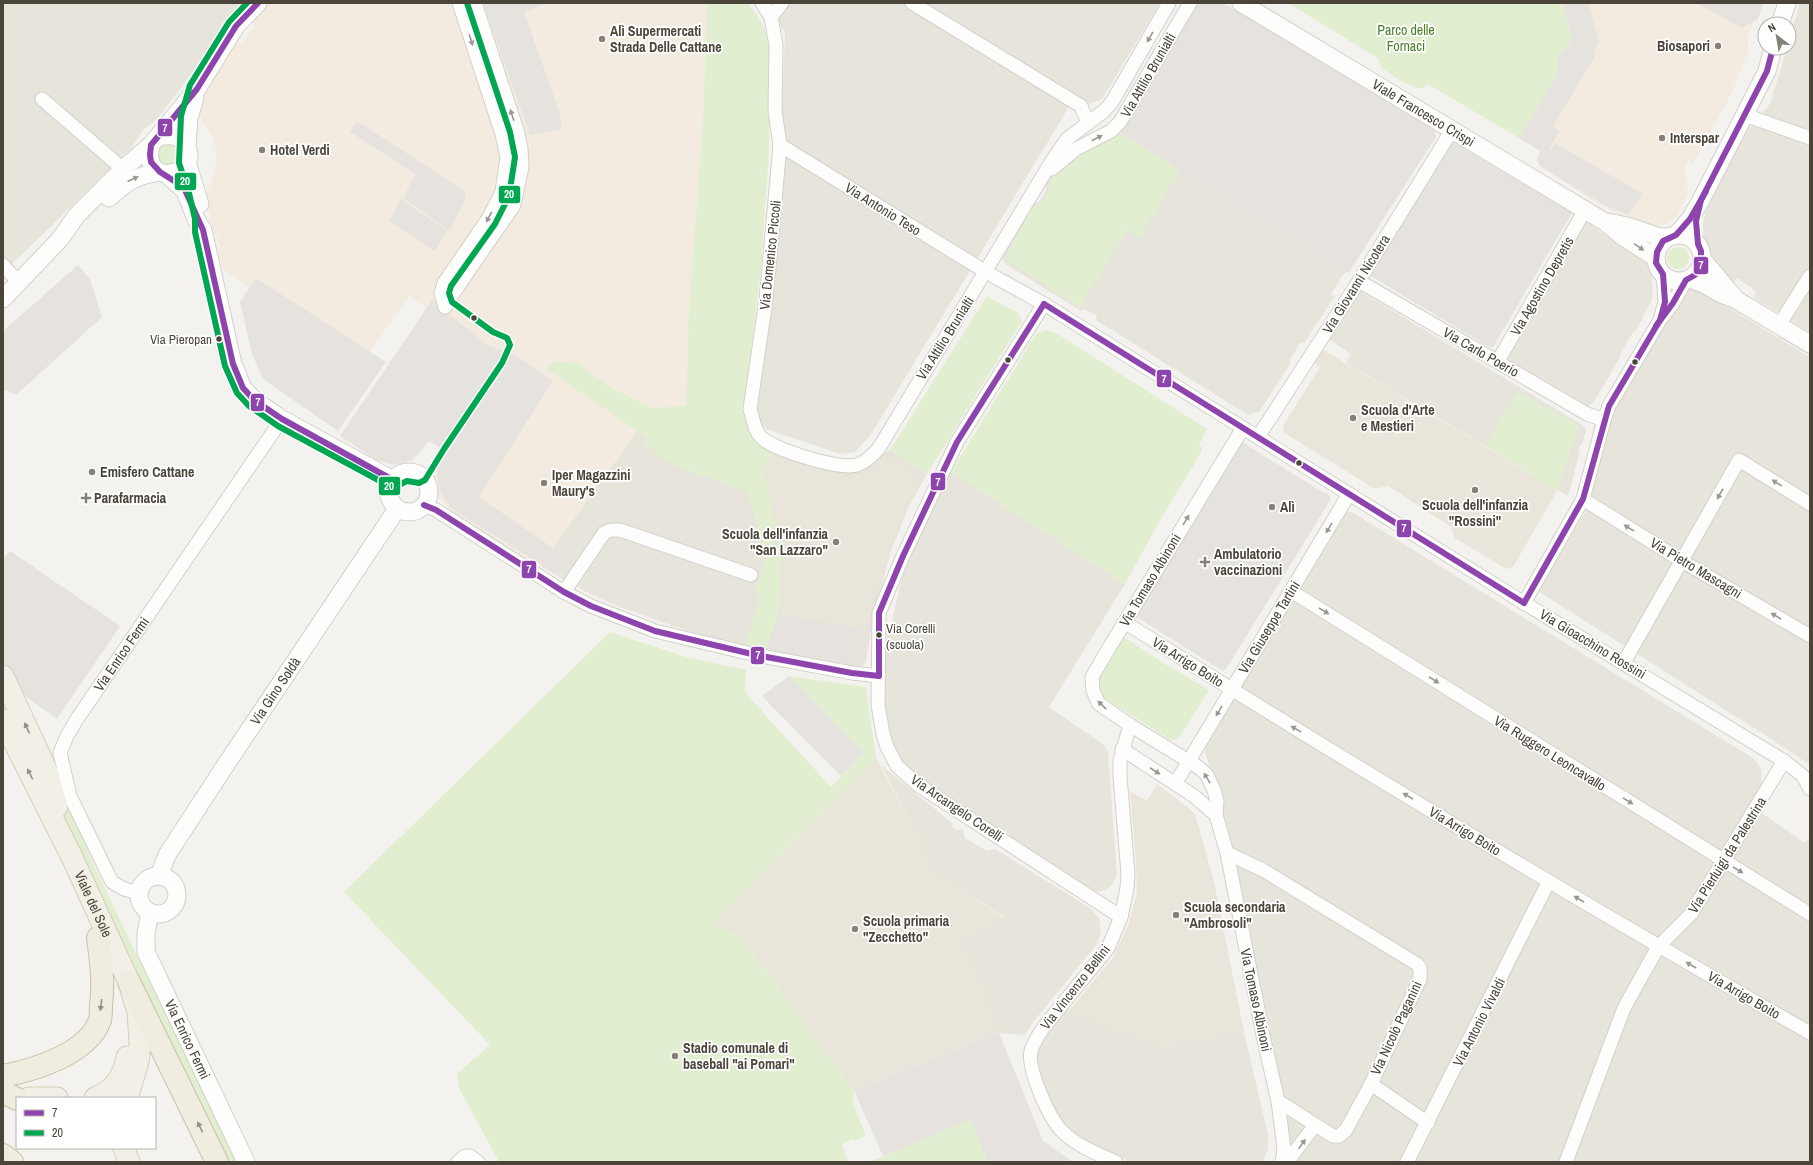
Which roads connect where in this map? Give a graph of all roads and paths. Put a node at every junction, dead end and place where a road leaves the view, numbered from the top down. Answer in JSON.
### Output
{"nodes":[{"id":1,"x":258,"y":3,"type":"edge"},
{"id":2,"x":458,"y":3,"type":"edge"},
{"id":3,"x":476,"y":3,"type":"edge"},
{"id":4,"x":762,"y":3,"type":"edge"},
{"id":5,"x":782,"y":3,"type":"edge"},
{"id":6,"x":912,"y":3,"type":"edge"},
{"id":7,"x":1169,"y":3,"type":"edge"},
{"id":8,"x":1190,"y":3,"type":"edge"},
{"id":9,"x":1241,"y":3,"type":"edge"},
{"id":10,"x":1787,"y":3,"type":"edge"},
{"id":11,"x":1783,"y":16,"type":"edge"},
{"id":12,"x":771,"y":17,"type":"junction"},
{"id":13,"x":1771,"y":56,"type":"edge"},
{"id":14,"x":197,"y":89,"type":"junction"},
{"id":15,"x":42,"y":99,"type":"dead end"},
{"id":16,"x":1745,"y":115,"type":"junction"},
{"id":17,"x":1088,"y":123,"type":"junction"},
{"id":18,"x":1452,"y":130,"type":"junction"},
{"id":19,"x":1810,"y":138,"type":"edge"},
{"id":20,"x":1067,"y":139,"type":"junction"},
{"id":21,"x":155,"y":141,"type":"junction"},
{"id":22,"x":780,"y":145,"type":"junction"},
{"id":23,"x":1076,"y":149,"type":"junction"},
{"id":24,"x":187,"y":155,"type":"junction"},
{"id":25,"x":123,"y":169,"type":"junction"},
{"id":26,"x":162,"y":173,"type":"junction"},
{"id":27,"x":1042,"y":176,"type":"junction"},
{"id":28,"x":1701,"y":200,"type":"junction"},
{"id":29,"x":1585,"y":210,"type":"junction"},
{"id":30,"x":1605,"y":222,"type":"junction"},
{"id":31,"x":203,"y":230,"type":"junction"},
{"id":32,"x":1672,"y":236,"type":"junction"},
{"id":33,"x":60,"y":239,"type":"junction"},
{"id":34,"x":1700,"y":251,"type":"junction"},
{"id":35,"x":1656,"y":258,"type":"junction"},
{"id":36,"x":3,"y":266,"type":"edge"},
{"id":37,"x":986,"y":272,"type":"junction"},
{"id":38,"x":1663,"y":274,"type":"junction"},
{"id":39,"x":1810,"y":276,"type":"edge"},
{"id":40,"x":1688,"y":279,"type":"junction"},
{"id":41,"x":1359,"y":281,"type":"junction"},
{"id":42,"x":20,"y":284,"type":"junction"},
{"id":43,"x":3,"y":299,"type":"edge"},
{"id":44,"x":1735,"y":299,"type":"junction"},
{"id":45,"x":1044,"y":304,"type":"junction"},
{"id":46,"x":1660,"y":320,"type":"junction"},
{"id":47,"x":1779,"y":325,"type":"junction"},
{"id":48,"x":1810,"y":344,"type":"edge"},
{"id":49,"x":1498,"y":362,"type":"junction"},
{"id":50,"x":282,"y":419,"type":"junction"},
{"id":51,"x":1604,"y":420,"type":"junction"},
{"id":52,"x":1243,"y":428,"type":"junction"},
{"id":53,"x":1258,"y":437,"type":"junction"},
{"id":54,"x":826,"y":463,"type":"joint"},
{"id":55,"x":393,"y":480,"type":"junction"},
{"id":56,"x":1349,"y":494,"type":"junction"},
{"id":57,"x":1583,"y":499,"type":"junction"},
{"id":58,"x":1810,"y":504,"type":"edge"},
{"id":59,"x":424,"y":505,"type":"junction"},
{"id":60,"x":397,"y":509,"type":"junction"},
{"id":61,"x":1682,"y":561,"type":"junction"},
{"id":62,"x":751,"y":575,"type":"dead end"},
{"id":63,"x":1291,"y":591,"type":"junction"},
{"id":64,"x":564,"y":592,"type":"junction"},
{"id":65,"x":1524,"y":603,"type":"junction"},
{"id":66,"x":1124,"y":622,"type":"junction"},
{"id":67,"x":1810,"y":636,"type":"edge"},
{"id":68,"x":1624,"y":662,"type":"junction"},
{"id":69,"x":3,"y":676,"type":"edge"},
{"id":70,"x":879,"y":676,"type":"junction"},
{"id":71,"x":1232,"y":690,"type":"junction"},
{"id":72,"x":3,"y":720,"type":"edge"},
{"id":73,"x":1130,"y":725,"type":"junction"},
{"id":74,"x":3,"y":749,"type":"edge"},
{"id":75,"x":1122,"y":749,"type":"junction"},
{"id":76,"x":1190,"y":760,"type":"junction"},
{"id":77,"x":1784,"y":761,"type":"junction"},
{"id":78,"x":1175,"y":784,"type":"junction"},
{"id":79,"x":1810,"y":790,"type":"edge"},
{"id":80,"x":1216,"y":815,"type":"junction"},
{"id":81,"x":1227,"y":853,"type":"junction"},
{"id":82,"x":72,"y":857,"type":"junction"},
{"id":83,"x":1724,"y":862,"type":"junction"},
{"id":84,"x":159,"y":876,"type":"junction"},
{"id":85,"x":1549,"y":881,"type":"junction"},
{"id":86,"x":139,"y":893,"type":"junction"},
{"id":87,"x":150,"y":912,"type":"junction"},
{"id":88,"x":1810,"y":914,"type":"edge"},
{"id":89,"x":1121,"y":916,"type":"junction"},
{"id":90,"x":98,"y":938,"type":"junction"},
{"id":91,"x":1658,"y":947,"type":"junction"},
{"id":92,"x":129,"y":982,"type":"junction"},
{"id":93,"x":1810,"y":1033,"type":"edge"},
{"id":94,"x":3,"y":1076,"type":"edge"},
{"id":95,"x":1371,"y":1084,"type":"junction"},
{"id":96,"x":3,"y":1092,"type":"edge"},
{"id":97,"x":97,"y":1097,"type":"edge"},
{"id":98,"x":128,"y":1097,"type":"edge"},
{"id":99,"x":16,"y":1098,"type":"edge"},
{"id":100,"x":16,"y":1100,"type":"edge"},
{"id":101,"x":1278,"y":1102,"type":"junction"},
{"id":102,"x":3,"y":1106,"type":"edge"},
{"id":103,"x":1428,"y":1123,"type":"junction"},
{"id":104,"x":1315,"y":1125,"type":"junction"},
{"id":105,"x":3,"y":1155,"type":"edge"},
{"id":106,"x":12,"y":1162,"type":"edge"},
{"id":107,"x":217,"y":1162,"type":"edge"},
{"id":108,"x":246,"y":1162,"type":"edge"},
{"id":109,"x":458,"y":1162,"type":"edge"},
{"id":110,"x":478,"y":1162,"type":"edge"},
{"id":111,"x":1116,"y":1162,"type":"edge"},
{"id":112,"x":1282,"y":1162,"type":"edge"},
{"id":113,"x":1287,"y":1162,"type":"edge"},
{"id":114,"x":1407,"y":1162,"type":"edge"},
{"id":115,"x":1566,"y":1162,"type":"edge"}],
"edges":[{"from":1,"to":14,"type":"street"},
{"from":2,"to":3,"type":"street","one_way":true},
{"from":4,"to":12,"type":"street"},
{"from":5,"to":12,"type":"street"},
{"from":6,"to":17,"type":"street"},
{"from":7,"to":17,"type":"street","name":"Via Attilio Brunialti","one_way":true},
{"from":23,"to":8,"type":"street","name":"Via Attilio Brunialti","one_way":true},
{"from":9,"to":18,"type":"street","name":"Viale Francesco Crispi"},
{"from":10,"to":11,"type":"street"},
{"from":12,"to":22,"type":"street","name":"Via Domenico Piccoli"},
{"from":13,"to":16,"type":"street"},
{"from":14,"to":21,"type":"street"},
{"from":14,"to":24,"type":"street"},
{"from":15,"to":25,"type":"street"},
{"from":16,"to":19,"type":"street"},
{"from":16,"to":28,"type":"street"},
{"from":17,"to":20,"type":"street","name":"Via Attilio Brunialti"},
{"from":18,"to":29,"type":"street","name":"Viale Francesco Crispi"},
{"from":18,"to":41,"type":"street","name":"Via Giovanni Nicotera"},
{"from":20,"to":23,"type":"street"},
{"from":20,"to":27,"type":"street","name":"Via Attilio Brunialti"},
{"from":21,"to":24,"type":"street"},
{"from":21,"to":25,"type":"street"},
{"from":21,"to":26,"type":"street"},
{"from":22,"to":37,"type":"street","name":"Via Antonio Teso"},
{"from":22,"to":54,"type":"street","name":"Via Domenico Piccoli"},
{"from":23,"to":27,"type":"street","name":"Via Attilio Brunialti"},
{"from":24,"to":26,"type":"street"},
{"from":24,"to":31,"type":"street"},
{"from":25,"to":33,"type":"street"},
{"from":26,"to":31,"type":"street"},
{"from":33,"to":26,"type":"street","one_way":true},
{"from":27,"to":37,"type":"street","name":"Via Attilio Brunialti"},
{"from":28,"to":32,"type":"street"},
{"from":28,"to":34,"type":"street"},
{"from":29,"to":30,"type":"street","name":"Viale Francesco Crispi"},
{"from":29,"to":49,"type":"street","name":"Via Agostino Depretis"},
{"from":30,"to":32,"type":"street","name":"Viale Francesco Crispi"},
{"from":30,"to":35,"type":"street","name":"Viale Francesco Crispi","one_way":true},
{"from":31,"to":50,"type":"street"},
{"from":32,"to":34,"type":"street","name":"Viale Francesco Crispi"},
{"from":32,"to":35,"type":"street"},
{"from":33,"to":42,"type":"street"},
{"from":34,"to":40,"type":"street"},
{"from":34,"to":44,"type":"street","name":"Viale Francesco Crispi"},
{"from":35,"to":38,"type":"street"},
{"from":36,"to":42,"type":"street"},
{"from":37,"to":45,"type":"street","name":"Via Antonio Teso"},
{"from":37,"to":54,"type":"street","name":"Via Attilio Brunialti"},
{"from":38,"to":40,"type":"street","name":"Viale Francesco Crispi"},
{"from":38,"to":46,"type":"street"},
{"from":39,"to":47,"type":"street"},
{"from":40,"to":44,"type":"street","name":"Viale Francesco Crispi"},
{"from":40,"to":46,"type":"street"},
{"from":41,"to":49,"type":"street","name":"Via Carlo Poerio"},
{"from":41,"to":53,"type":"street","name":"Via Giovanni Nicotera"},
{"from":42,"to":43,"type":"street"},
{"from":44,"to":47,"type":"street","name":"Viale Francesco Crispi"},
{"from":45,"to":52,"type":"street","name":"Via Gioacchino Rossini"},
{"from":45,"to":70,"type":"street","name":"Via Arcangelo Corelli"},
{"from":46,"to":51,"type":"street"},
{"from":47,"to":48,"type":"street","name":"Viale Francesco Crispi"},
{"from":49,"to":51,"type":"street","name":"Via Carlo Poerio"},
{"from":50,"to":55,"type":"street"},
{"from":50,"to":86,"type":"street","name":"Via Enrico Fermi"},
{"from":51,"to":57,"type":"street"},
{"from":52,"to":53,"type":"street","name":"Via Gioacchino Rossini"},
{"from":66,"to":52,"type":"street","name":"Via Tomaso Albinoni","one_way":true},
{"from":53,"to":56,"type":"street","name":"Via Gioacchino Rossini"},
{"from":55,"to":59,"type":"street"},
{"from":55,"to":60,"type":"street"},
{"from":56,"to":63,"type":"street","name":"Via Giuseppe Tartini","one_way":true},
{"from":56,"to":65,"type":"street","name":"Via Gioacchino Rossini"},
{"from":61,"to":57,"type":"street","name":"Via Pietro Mascagni","one_way":true},
{"from":57,"to":65,"type":"street"},
{"from":58,"to":61,"type":"street","one_way":true},
{"from":59,"to":60,"type":"street"},
{"from":59,"to":64,"type":"street"},
{"from":60,"to":84,"type":"street","name":"Via Gino Soldà"},
{"from":67,"to":61,"type":"street","name":"Via Pietro Mascagni","one_way":true},
{"from":61,"to":68,"type":"street"},
{"from":62,"to":64,"type":"street"},
{"from":63,"to":71,"type":"street","name":"Via Giuseppe Tartini"},
{"from":63,"to":83,"type":"street","name":"Via Ruggero Leoncavallo","one_way":true},
{"from":64,"to":70,"type":"street"},
{"from":65,"to":68,"type":"street","name":"Via Gioacchino Rossini"},
{"from":66,"to":71,"type":"street","name":"Via Arrigo Boito"},
{"from":73,"to":66,"type":"street","name":"Via Tomaso Albinoni","one_way":true},
{"from":68,"to":77,"type":"street","name":"Via Gioacchino Rossini"},
{"from":82,"to":69,"type":"main road","one_way":true},
{"from":70,"to":89,"type":"street","name":"Via Arcangelo Corelli"},
{"from":71,"to":76,"type":"street","name":"Via Giuseppe Tartini","one_way":true},
{"from":85,"to":71,"type":"street","name":"Via Arrigo Boito","one_way":true},
{"from":82,"to":72,"type":"main road","name":"Viale del Sole","one_way":true},
{"from":73,"to":75,"type":"street"},
{"from":73,"to":76,"type":"street","name":"Via Tomaso Albinoni"},
{"from":74,"to":90,"type":"main road","name":"Viale del Sole"},
{"from":75,"to":78,"type":"street","one_way":true},
{"from":75,"to":89,"type":"street","name":"Via Vincenzo Bellini"},
{"from":76,"to":78,"type":"street"},
{"from":80,"to":76,"type":"street","name":"Via Tomaso Albinoni","one_way":true},
{"from":77,"to":79,"type":"street","name":"Via Gioacchino Rossini"},
{"from":77,"to":83,"type":"street","name":"Via Pierluigi da Palestrina"},
{"from":78,"to":80,"type":"street"},
{"from":80,"to":81,"type":"street","name":"Via Tomaso Albinoni"},
{"from":81,"to":95,"type":"street","name":"Via Nicolò Paganini"},
{"from":81,"to":101,"type":"street","name":"Via Tomaso Albinoni"},
{"from":82,"to":92,"type":"main road","name":"Viale del Sole"},
{"from":83,"to":88,"type":"street","name":"Via Ruggero Leoncavallo","one_way":true},
{"from":83,"to":91,"type":"street","name":"Via Pierluigi da Palestrina"},
{"from":84,"to":86,"type":"street"},
{"from":84,"to":87,"type":"street"},
{"from":91,"to":85,"type":"street","name":"Via Arrigo Boito","one_way":true},
{"from":85,"to":103,"type":"street","name":"Via Antonio Vivaldi"},
{"from":86,"to":87,"type":"street"},
{"from":87,"to":108,"type":"street","name":"Via Enrico Fermi"},
{"from":89,"to":111,"type":"street","name":"Via Vincenzo Bellini"},
{"from":90,"to":94,"type":"highway","one_way":true},
{"from":90,"to":97,"type":"main road","name":"Viale del Sole"},
{"from":93,"to":91,"type":"street","name":"Via Arrigo Boito","one_way":true},
{"from":91,"to":115,"type":"street","name":"Via Pierluigi da Palestrina"},
{"from":92,"to":98,"type":"main road","name":"Viale del Sole"},
{"from":107,"to":92,"type":"highway","one_way":true},
{"from":95,"to":103,"type":"street"},
{"from":95,"to":104,"type":"street","name":"Via Nicolò Paganini"},
{"from":96,"to":99,"type":"highway"},
{"from":100,"to":102,"type":"main road"},
{"from":101,"to":104,"type":"street","name":"Via Nicolò Paganini"},
{"from":101,"to":112,"type":"street","name":"Via Tomaso Albinoni"},
{"from":103,"to":114,"type":"street","name":"Via Antonio Vivaldi"},
{"from":113,"to":104,"type":"street","one_way":true},
{"from":105,"to":106,"type":"highway"},
{"from":109,"to":110,"type":"street"}]}
